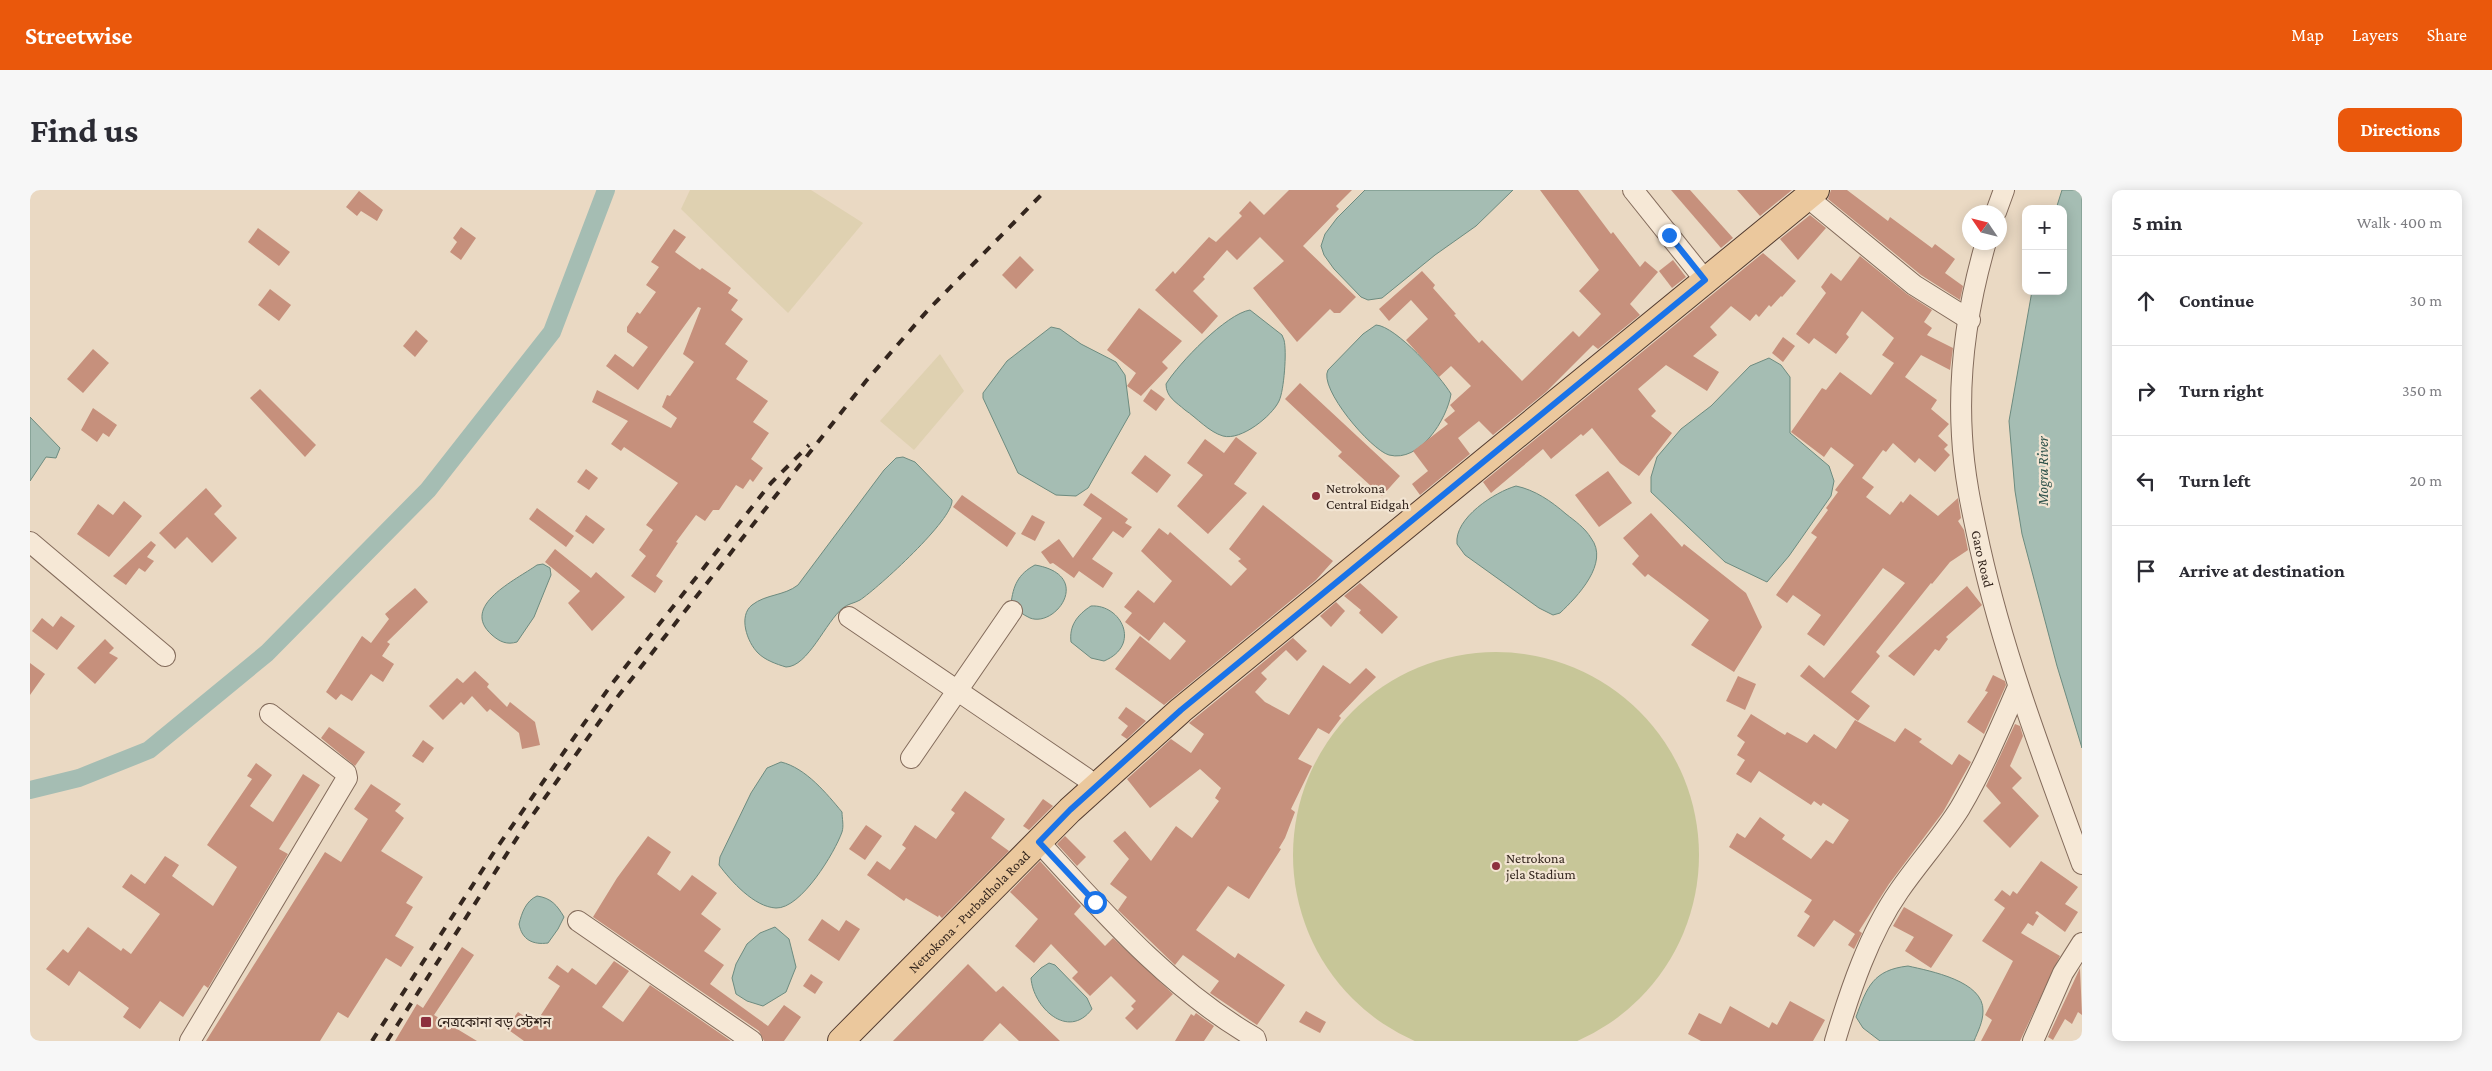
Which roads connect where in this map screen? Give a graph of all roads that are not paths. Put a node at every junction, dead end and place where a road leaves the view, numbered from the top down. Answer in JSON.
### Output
{"nodes":[{"id":1,"x":1633,"y":190,"type":"edge"},
{"id":2,"x":2004,"y":190,"type":"edge"},
{"id":3,"x":1812,"y":194,"type":"edge"},
{"id":4,"x":1999,"y":205,"type":"edge"},
{"id":5,"x":1984,"y":250,"type":"edge"},
{"id":6,"x":1705,"y":280,"type":"junction"},
{"id":7,"x":1970,"y":320,"type":"junction"},
{"id":8,"x":30,"y":542,"type":"edge"},
{"id":9,"x":1012,"y":611,"type":"dead end"},
{"id":10,"x":849,"y":617,"type":"dead end"},
{"id":11,"x":165,"y":656,"type":"dead end"},
{"id":12,"x":2018,"y":688,"type":"junction"},
{"id":13,"x":958,"y":689,"type":"junction"},
{"id":14,"x":270,"y":714,"type":"dead end"},
{"id":15,"x":911,"y":758,"type":"dead end"},
{"id":16,"x":1086,"y":778,"type":"dead end"},
{"id":17,"x":1039,"y":842,"type":"junction"},
{"id":18,"x":2082,"y":864,"type":"edge"},
{"id":19,"x":578,"y":921,"type":"dead end"},
{"id":20,"x":2082,"y":943,"type":"edge"},
{"id":21,"x":190,"y":1041,"type":"edge"},
{"id":22,"x":752,"y":1041,"type":"edge"},
{"id":23,"x":841,"y":1041,"type":"edge"},
{"id":24,"x":1256,"y":1041,"type":"edge"},
{"id":25,"x":1835,"y":1041,"type":"edge"},
{"id":26,"x":2033,"y":1041,"type":"edge"}],
"edges":[{"from":1,"to":6,"type":"street"},
{"from":2,"to":4,"type":"street"},
{"from":3,"to":6,"type":"main road","name":"Netrokona - Purbadhola Road"},
{"from":3,"to":7,"type":"street"},
{"from":5,"to":7,"type":"street","name":"Garo Road"},
{"from":6,"to":17,"type":"main road","name":"Netrokona - Purbadhola Road"},
{"from":7,"to":12,"type":"street","name":"Garo Road"},
{"from":8,"to":11,"type":"street"},
{"from":9,"to":13,"type":"street"},
{"from":10,"to":13,"type":"street"},
{"from":12,"to":18,"type":"street","name":"Garo Road"},
{"from":12,"to":25,"type":"street"},
{"from":13,"to":15,"type":"street"},
{"from":13,"to":16,"type":"street"},
{"from":14,"to":21,"type":"street"},
{"from":17,"to":23,"type":"main road","name":"Netrokona - Purbadhola Road"},
{"from":17,"to":24,"type":"street"},
{"from":19,"to":22,"type":"street"},
{"from":20,"to":26,"type":"street"}]}
